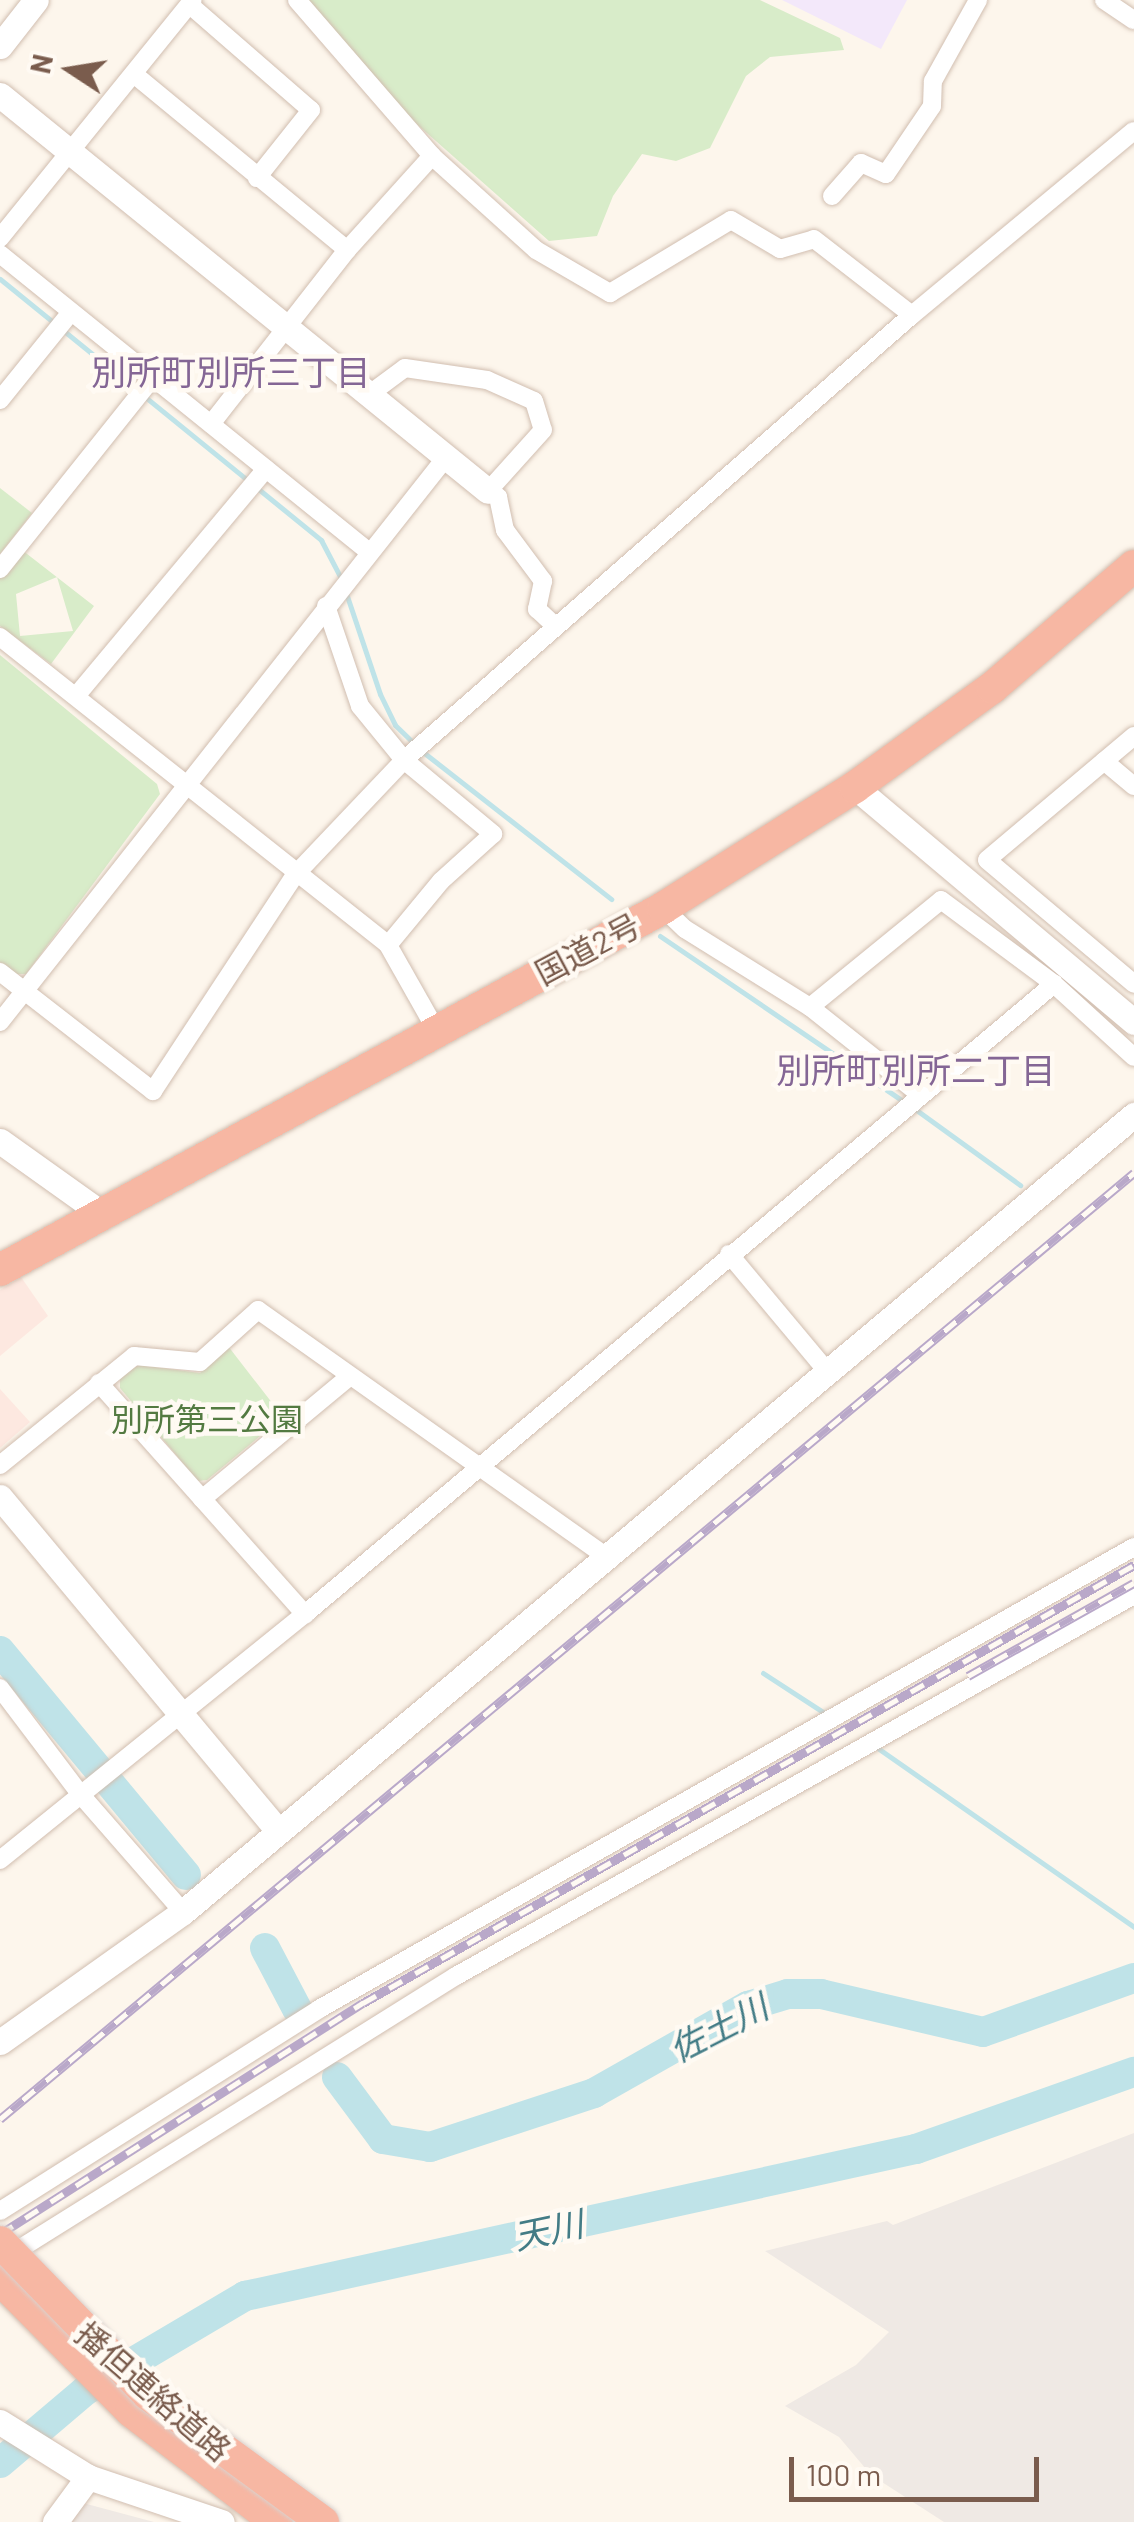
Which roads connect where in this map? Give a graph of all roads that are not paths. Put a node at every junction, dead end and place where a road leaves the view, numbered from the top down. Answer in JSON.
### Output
{"nodes":[{"id":1,"x":36,"y":0,"type":"edge"},
{"id":2,"x":297,"y":0,"type":"edge"},
{"id":3,"x":978,"y":0,"type":"edge"},
{"id":4,"x":1104,"y":0,"type":"edge"},
{"id":5,"x":192,"y":2,"type":"edge"},
{"id":6,"x":1134,"y":20,"type":"edge"},
{"id":7,"x":0,"y":46,"type":"edge"},
{"id":8,"x":135,"y":75,"type":"junction"},
{"id":9,"x":0,"y":95,"type":"edge"},
{"id":10,"x":1134,"y":132,"type":"edge"},
{"id":11,"x":71,"y":152,"type":"junction"},
{"id":12,"x":432,"y":156,"type":"junction"},
{"id":13,"x":257,"y":178,"type":"junction"},
{"id":14,"x":832,"y":196,"type":"dead end"},
{"id":15,"x":0,"y":238,"type":"edge"},
{"id":16,"x":347,"y":250,"type":"junction"},
{"id":17,"x":0,"y":254,"type":"edge"},
{"id":18,"x":71,"y":312,"type":"junction"},
{"id":19,"x":912,"y":315,"type":"junction"},
{"id":20,"x":285,"y":329,"type":"junction"},
{"id":21,"x":153,"y":378,"type":"junction"},
{"id":22,"x":367,"y":396,"type":"junction"},
{"id":23,"x":0,"y":400,"type":"edge"},
{"id":24,"x":211,"y":424,"type":"junction"},
{"id":25,"x":443,"y":461,"type":"junction"},
{"id":26,"x":266,"y":469,"type":"junction"},
{"id":27,"x":488,"y":491,"type":"junction"},
{"id":28,"x":369,"y":552,"type":"junction"},
{"id":29,"x":0,"y":569,"type":"edge"},
{"id":30,"x":1129,"y":580,"type":"edge"},
{"id":31,"x":326,"y":606,"type":"junction"},
{"id":32,"x":556,"y":627,"type":"junction"},
{"id":33,"x":0,"y":636,"type":"edge"},
{"id":34,"x":76,"y":696,"type":"junction"},
{"id":35,"x":1134,"y":736,"type":"edge"},
{"id":36,"x":404,"y":760,"type":"junction"},
{"id":37,"x":1104,"y":761,"type":"junction"},
{"id":38,"x":184,"y":783,"type":"junction"},
{"id":39,"x":1134,"y":786,"type":"edge"},
{"id":40,"x":855,"y":787,"type":"junction"},
{"id":41,"x":295,"y":875,"type":"junction"},
{"id":42,"x":664,"y":908,"type":"junction"},
{"id":43,"x":388,"y":945,"type":"junction"},
{"id":44,"x":0,"y":972,"type":"edge"},
{"id":45,"x":1054,"y":984,"type":"junction"},
{"id":46,"x":1134,"y":984,"type":"edge"},
{"id":47,"x":22,"y":991,"type":"junction"},
{"id":48,"x":810,"y":1008,"type":"junction"},
{"id":49,"x":0,"y":1022,"type":"edge"},
{"id":50,"x":1134,"y":1022,"type":"edge"},
{"id":51,"x":435,"y":1028,"type":"junction"},
{"id":52,"x":1134,"y":1057,"type":"edge"},
{"id":53,"x":910,"y":1100,"type":"junction"},
{"id":54,"x":1134,"y":1115,"type":"edge"},
{"id":55,"x":0,"y":1141,"type":"edge"},
{"id":56,"x":101,"y":1214,"type":"junction"},
{"id":57,"x":729,"y":1254,"type":"junction"},
{"id":58,"x":0,"y":1270,"type":"edge"},
{"id":59,"x":826,"y":1372,"type":"junction"},
{"id":60,"x":349,"y":1377,"type":"junction"},
{"id":61,"x":99,"y":1383,"type":"junction"},
{"id":62,"x":480,"y":1464,"type":"junction"},
{"id":63,"x":0,"y":1465,"type":"edge"},
{"id":64,"x":0,"y":1496,"type":"edge"},
{"id":65,"x":202,"y":1499,"type":"junction"},
{"id":66,"x":1134,"y":1547,"type":"edge"},
{"id":67,"x":605,"y":1556,"type":"junction"},
{"id":68,"x":1134,"y":1595,"type":"edge"},
{"id":69,"x":305,"y":1614,"type":"junction"},
{"id":70,"x":0,"y":1688,"type":"edge"},
{"id":71,"x":181,"y":1713,"type":"junction"},
{"id":72,"x":81,"y":1795,"type":"junction"},
{"id":73,"x":276,"y":1830,"type":"junction"},
{"id":74,"x":0,"y":1860,"type":"edge"},
{"id":75,"x":182,"y":1912,"type":"junction"},
{"id":76,"x":0,"y":2042,"type":"edge"},
{"id":77,"x":0,"y":2211,"type":"edge"},
{"id":78,"x":0,"y":2242,"type":"edge"},
{"id":79,"x":0,"y":2262,"type":"edge"},
{"id":80,"x":0,"y":2280,"type":"edge"},
{"id":81,"x":0,"y":2422,"type":"edge"},
{"id":82,"x":88,"y":2477,"type":"junction"},
{"id":83,"x":54,"y":2522,"type":"edge"},
{"id":84,"x":222,"y":2522,"type":"edge"},
{"id":85,"x":276,"y":2522,"type":"edge"},
{"id":86,"x":323,"y":2522,"type":"edge"}],
"edges":[{"from":1,"to":7,"type":"street"},
{"from":2,"to":12,"type":"street"},
{"from":3,"to":14,"type":"street"},
{"from":4,"to":6,"type":"street"},
{"from":5,"to":8,"type":"street"},
{"from":5,"to":13,"type":"street"},
{"from":8,"to":11,"type":"street"},
{"from":8,"to":13,"type":"street"},
{"from":9,"to":11,"type":"street"},
{"from":10,"to":19,"type":"street"},
{"from":11,"to":15,"type":"street"},
{"from":11,"to":20,"type":"street"},
{"from":12,"to":16,"type":"street"},
{"from":12,"to":19,"type":"street"},
{"from":13,"to":16,"type":"street"},
{"from":16,"to":20,"type":"street"},
{"from":17,"to":18,"type":"street"},
{"from":18,"to":21,"type":"street"},
{"from":18,"to":23,"type":"street"},
{"from":19,"to":32,"type":"street"},
{"from":20,"to":22,"type":"street"},
{"from":20,"to":24,"type":"street"},
{"from":21,"to":24,"type":"street"},
{"from":21,"to":29,"type":"street"},
{"from":22,"to":25,"type":"street"},
{"from":22,"to":27,"type":"street"},
{"from":24,"to":26,"type":"street"},
{"from":25,"to":27,"type":"street"},
{"from":25,"to":28,"type":"street"},
{"from":26,"to":28,"type":"street"},
{"from":26,"to":34,"type":"street"},
{"from":27,"to":32,"type":"street"},
{"from":28,"to":31,"type":"street"},
{"from":30,"to":40,"type":"highway","name":"国道2号"},
{"from":31,"to":36,"type":"street"},
{"from":31,"to":38,"type":"street"},
{"from":32,"to":36,"type":"street"},
{"from":33,"to":34,"type":"street"},
{"from":34,"to":38,"type":"street"},
{"from":35,"to":37,"type":"street"},
{"from":36,"to":41,"type":"street"},
{"from":36,"to":43,"type":"street"},
{"from":37,"to":39,"type":"street"},
{"from":37,"to":46,"type":"street"},
{"from":38,"to":41,"type":"street"},
{"from":38,"to":47,"type":"street"},
{"from":40,"to":42,"type":"highway","name":"国道2号"},
{"from":40,"to":50,"type":"street"},
{"from":41,"to":43,"type":"street"},
{"from":41,"to":47,"type":"street"},
{"from":42,"to":48,"type":"street"},
{"from":42,"to":51,"type":"highway","name":"国道2号"},
{"from":43,"to":51,"type":"street"},
{"from":44,"to":47,"type":"street"},
{"from":45,"to":48,"type":"street"},
{"from":45,"to":52,"type":"street"},
{"from":45,"to":53,"type":"street"},
{"from":47,"to":49,"type":"street"},
{"from":48,"to":53,"type":"street"},
{"from":51,"to":56,"type":"highway","name":"国道2号"},
{"from":53,"to":57,"type":"street"},
{"from":54,"to":59,"type":"street"},
{"from":55,"to":56,"type":"street"},
{"from":56,"to":58,"type":"highway","name":"国道2号"},
{"from":57,"to":59,"type":"street"},
{"from":57,"to":62,"type":"street"},
{"from":59,"to":67,"type":"street"},
{"from":60,"to":61,"type":"street"},
{"from":60,"to":62,"type":"street"},
{"from":60,"to":65,"type":"street"},
{"from":61,"to":63,"type":"street"},
{"from":61,"to":65,"type":"street"},
{"from":62,"to":67,"type":"street"},
{"from":62,"to":69,"type":"street"},
{"from":64,"to":71,"type":"street"},
{"from":65,"to":69,"type":"street"},
{"from":66,"to":77,"type":"street"},
{"from":67,"to":73,"type":"street"},
{"from":68,"to":79,"type":"street"},
{"from":69,"to":71,"type":"street"},
{"from":70,"to":72,"type":"street"},
{"from":71,"to":72,"type":"street"},
{"from":71,"to":73,"type":"street"},
{"from":72,"to":74,"type":"street"},
{"from":72,"to":75,"type":"street"},
{"from":73,"to":75,"type":"street"},
{"from":75,"to":76,"type":"street"},
{"from":78,"to":86,"type":"highway","name":"播但連絡道路","bridge":true},
{"from":80,"to":85,"type":"highway","name":"播但連絡道路"},
{"from":81,"to":82,"type":"street"},
{"from":82,"to":83,"type":"street"},
{"from":82,"to":84,"type":"street"}]}
